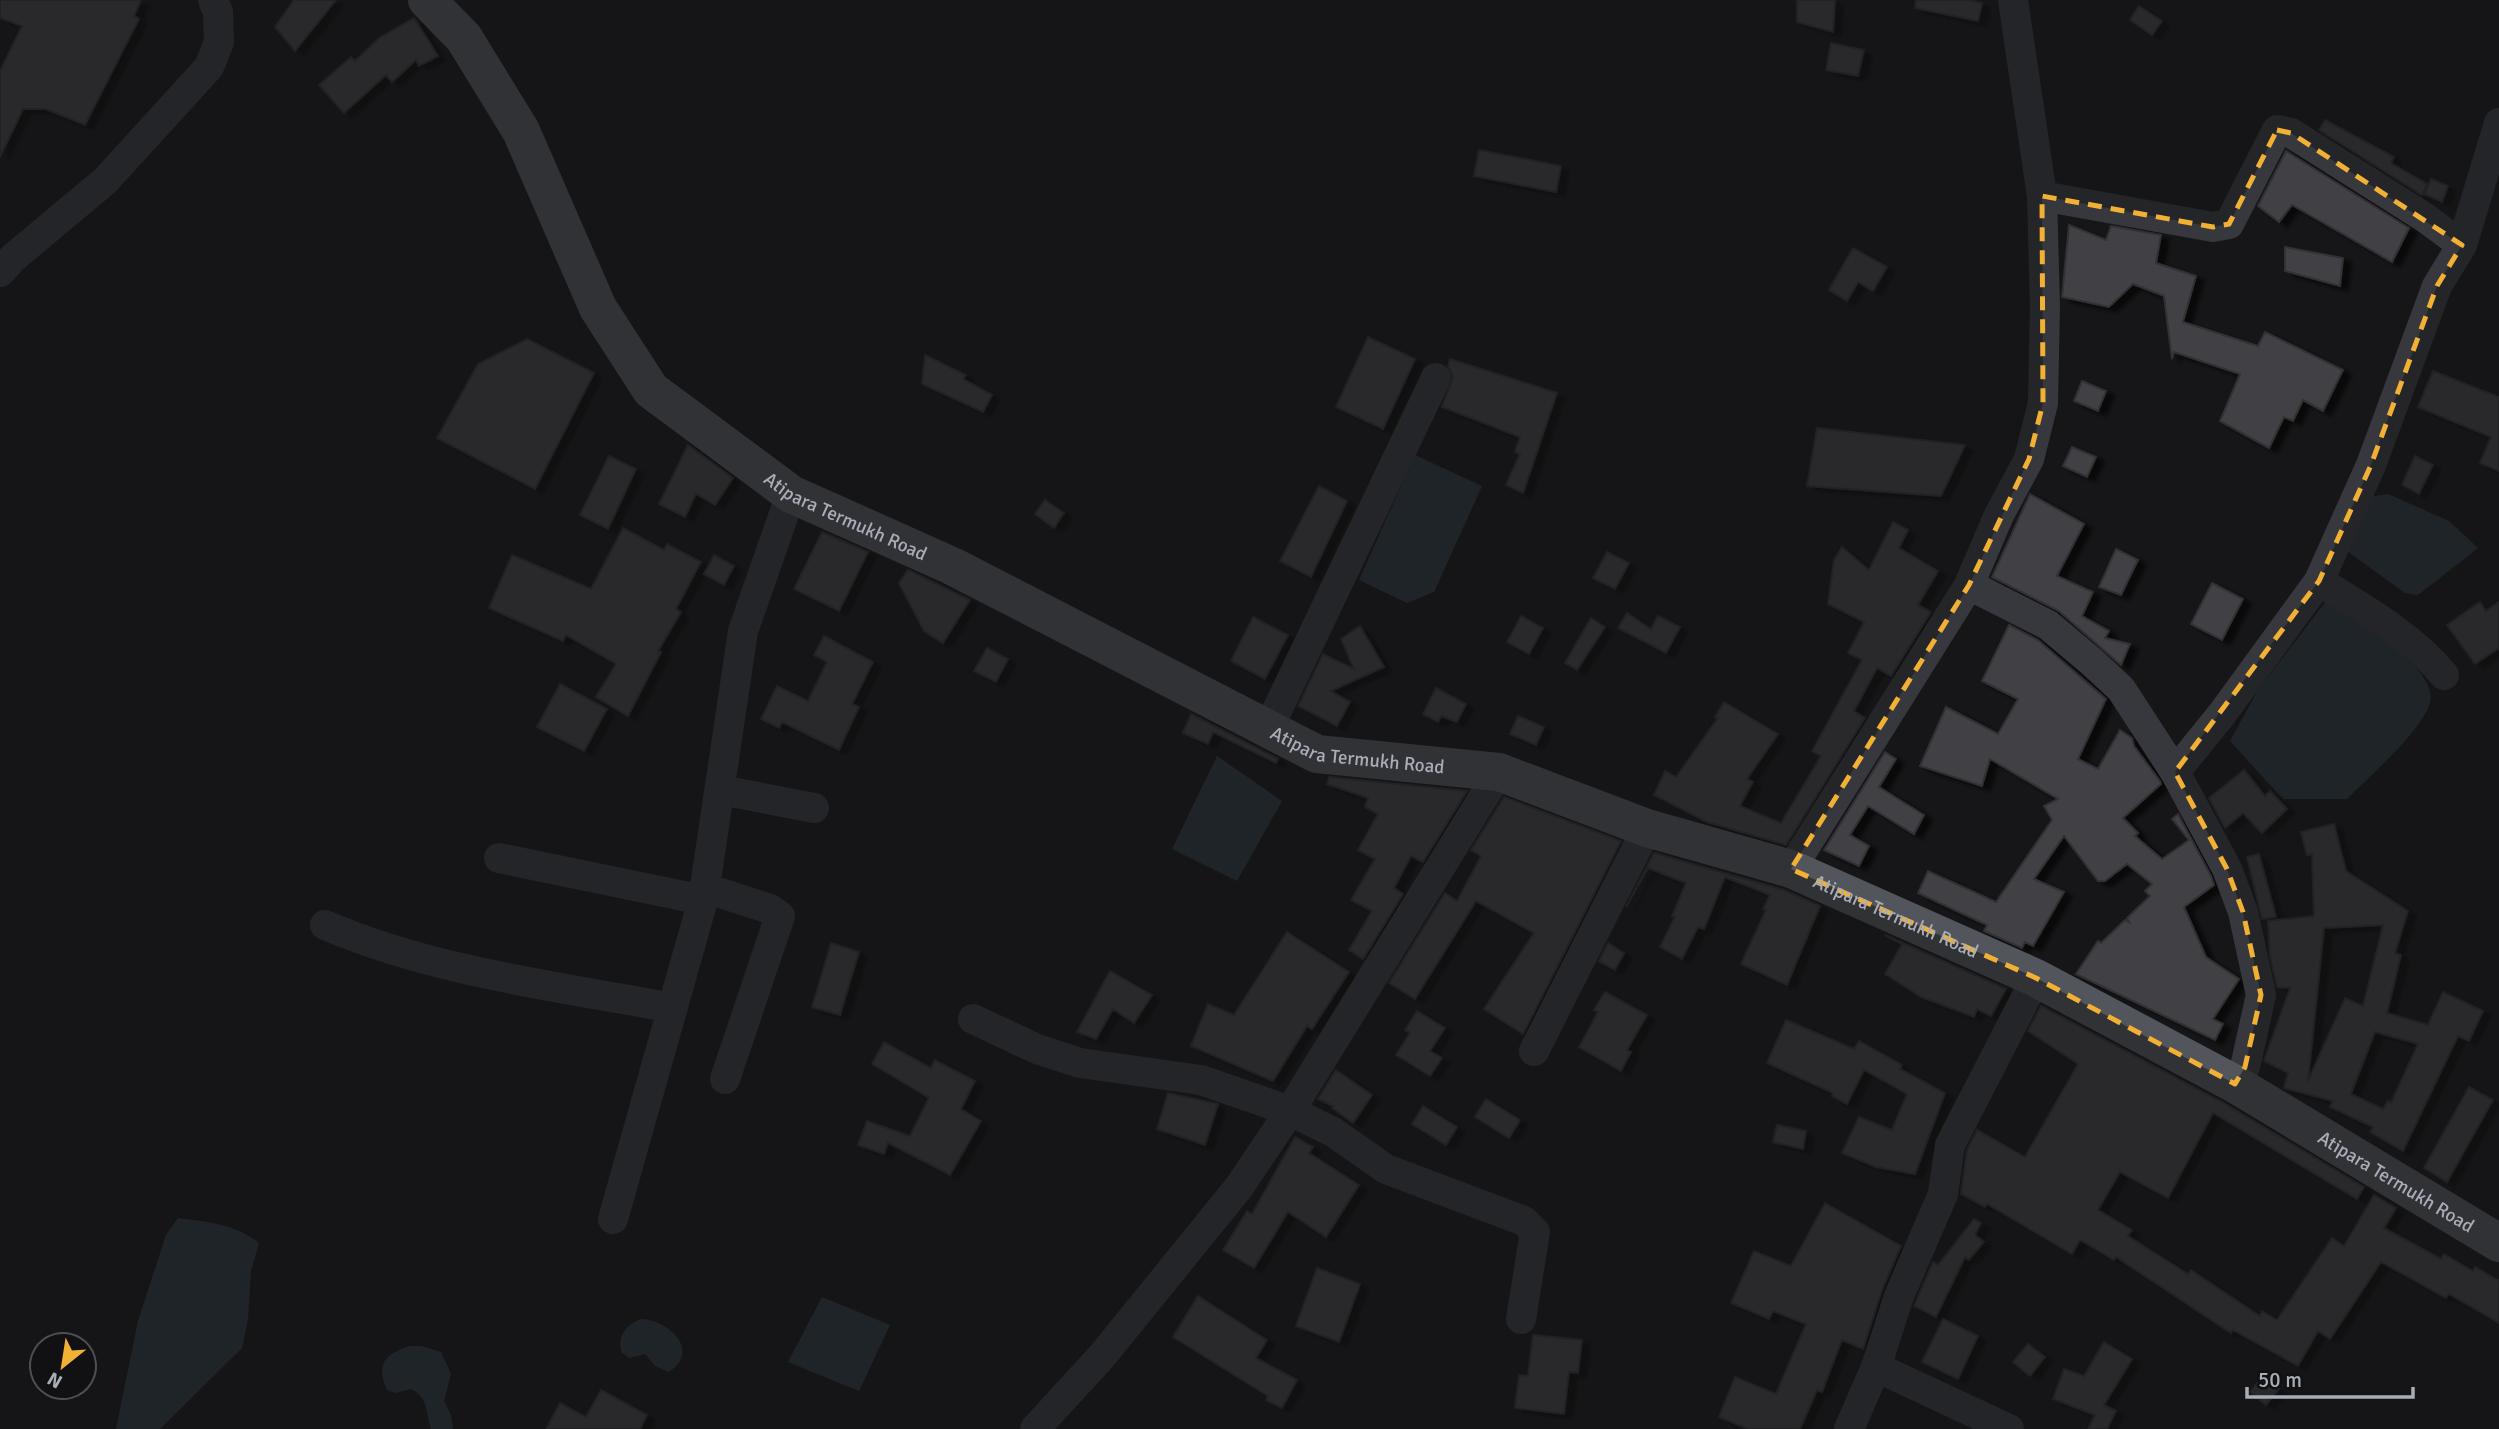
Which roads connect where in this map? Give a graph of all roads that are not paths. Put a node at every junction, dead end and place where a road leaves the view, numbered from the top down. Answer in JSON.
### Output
{"nodes":[{"id":1,"x":213,"y":0,"type":"edge"},
{"id":2,"x":427,"y":0,"type":"edge"},
{"id":3,"x":2012,"y":0,"type":"edge"},
{"id":4,"x":2499,"y":123,"type":"edge"},
{"id":5,"x":2042,"y":196,"type":"junction"},
{"id":6,"x":2462,"y":245,"type":"junction"},
{"id":7,"x":0,"y":272,"type":"edge"},
{"id":8,"x":1436,"y":378,"type":"dead end"},
{"id":9,"x":790,"y":494,"type":"junction"},
{"id":10,"x":2319,"y":581,"type":"junction"},
{"id":11,"x":1969,"y":585,"type":"junction"},
{"id":12,"x":2444,"y":675,"type":"dead end"},
{"id":13,"x":1268,"y":729,"type":"junction"},
{"id":14,"x":1499,"y":772,"type":"junction"},
{"id":15,"x":2175,"y":772,"type":"junction"},
{"id":16,"x":721,"y":790,"type":"junction"},
{"id":17,"x":814,"y":808,"type":"dead end"},
{"id":18,"x":1647,"y":828,"type":"junction"},
{"id":19,"x":499,"y":858,"type":"dead end"},
{"id":20,"x":1791,"y":869,"type":"junction"},
{"id":21,"x":704,"y":894,"type":"junction"},
{"id":22,"x":326,"y":925,"type":"dead end"},
{"id":23,"x":2036,"y":978,"type":"junction"},
{"id":24,"x":673,"y":1008,"type":"junction"},
{"id":25,"x":973,"y":1019,"type":"dead end"},
{"id":26,"x":1534,"y":1051,"type":"dead end"},
{"id":27,"x":725,"y":1079,"type":"dead end"},
{"id":28,"x":2235,"y":1084,"type":"junction"},
{"id":29,"x":1290,"y":1111,"type":"junction"},
{"id":30,"x":613,"y":1219,"type":"dead end"},
{"id":31,"x":2499,"y":1243,"type":"edge"},
{"id":32,"x":1521,"y":1318,"type":"dead end"},
{"id":33,"x":1876,"y":1367,"type":"junction"},
{"id":34,"x":1035,"y":1429,"type":"edge"},
{"id":35,"x":1849,"y":1429,"type":"edge"},
{"id":36,"x":2009,"y":1429,"type":"edge"}],
"edges":[{"from":1,"to":7,"type":"street"},
{"from":2,"to":9,"type":"main road","name":"Atipara Termukh Road"},
{"from":3,"to":5,"type":"street"},
{"from":4,"to":6,"type":"street"},
{"from":5,"to":6,"type":"street"},
{"from":5,"to":11,"type":"street"},
{"from":6,"to":10,"type":"street"},
{"from":8,"to":13,"type":"street"},
{"from":9,"to":13,"type":"main road","name":"Atipara Termukh Road"},
{"from":9,"to":16,"type":"street"},
{"from":10,"to":12,"type":"street"},
{"from":10,"to":15,"type":"street"},
{"from":11,"to":15,"type":"street"},
{"from":11,"to":20,"type":"street"},
{"from":13,"to":14,"type":"main road","name":"Atipara Termukh Road"},
{"from":14,"to":18,"type":"main road","name":"Atipara Termukh Road"},
{"from":14,"to":29,"type":"street"},
{"from":15,"to":28,"type":"street"},
{"from":16,"to":17,"type":"street"},
{"from":16,"to":21,"type":"street"},
{"from":18,"to":20,"type":"main road","name":"Atipara Termukh Road"},
{"from":18,"to":26,"type":"street"},
{"from":19,"to":21,"type":"street"},
{"from":20,"to":23,"type":"main road","name":"Atipara Termukh Road"},
{"from":21,"to":24,"type":"street"},
{"from":21,"to":27,"type":"street"},
{"from":22,"to":24,"type":"street"},
{"from":23,"to":28,"type":"main road","name":"Atipara Termukh Road"},
{"from":23,"to":33,"type":"street"},
{"from":24,"to":30,"type":"street"},
{"from":25,"to":29,"type":"street"},
{"from":28,"to":31,"type":"main road","name":"Atipara Termukh Road"},
{"from":29,"to":32,"type":"street"},
{"from":29,"to":34,"type":"street"},
{"from":33,"to":35,"type":"street"},
{"from":33,"to":36,"type":"street"}]}
